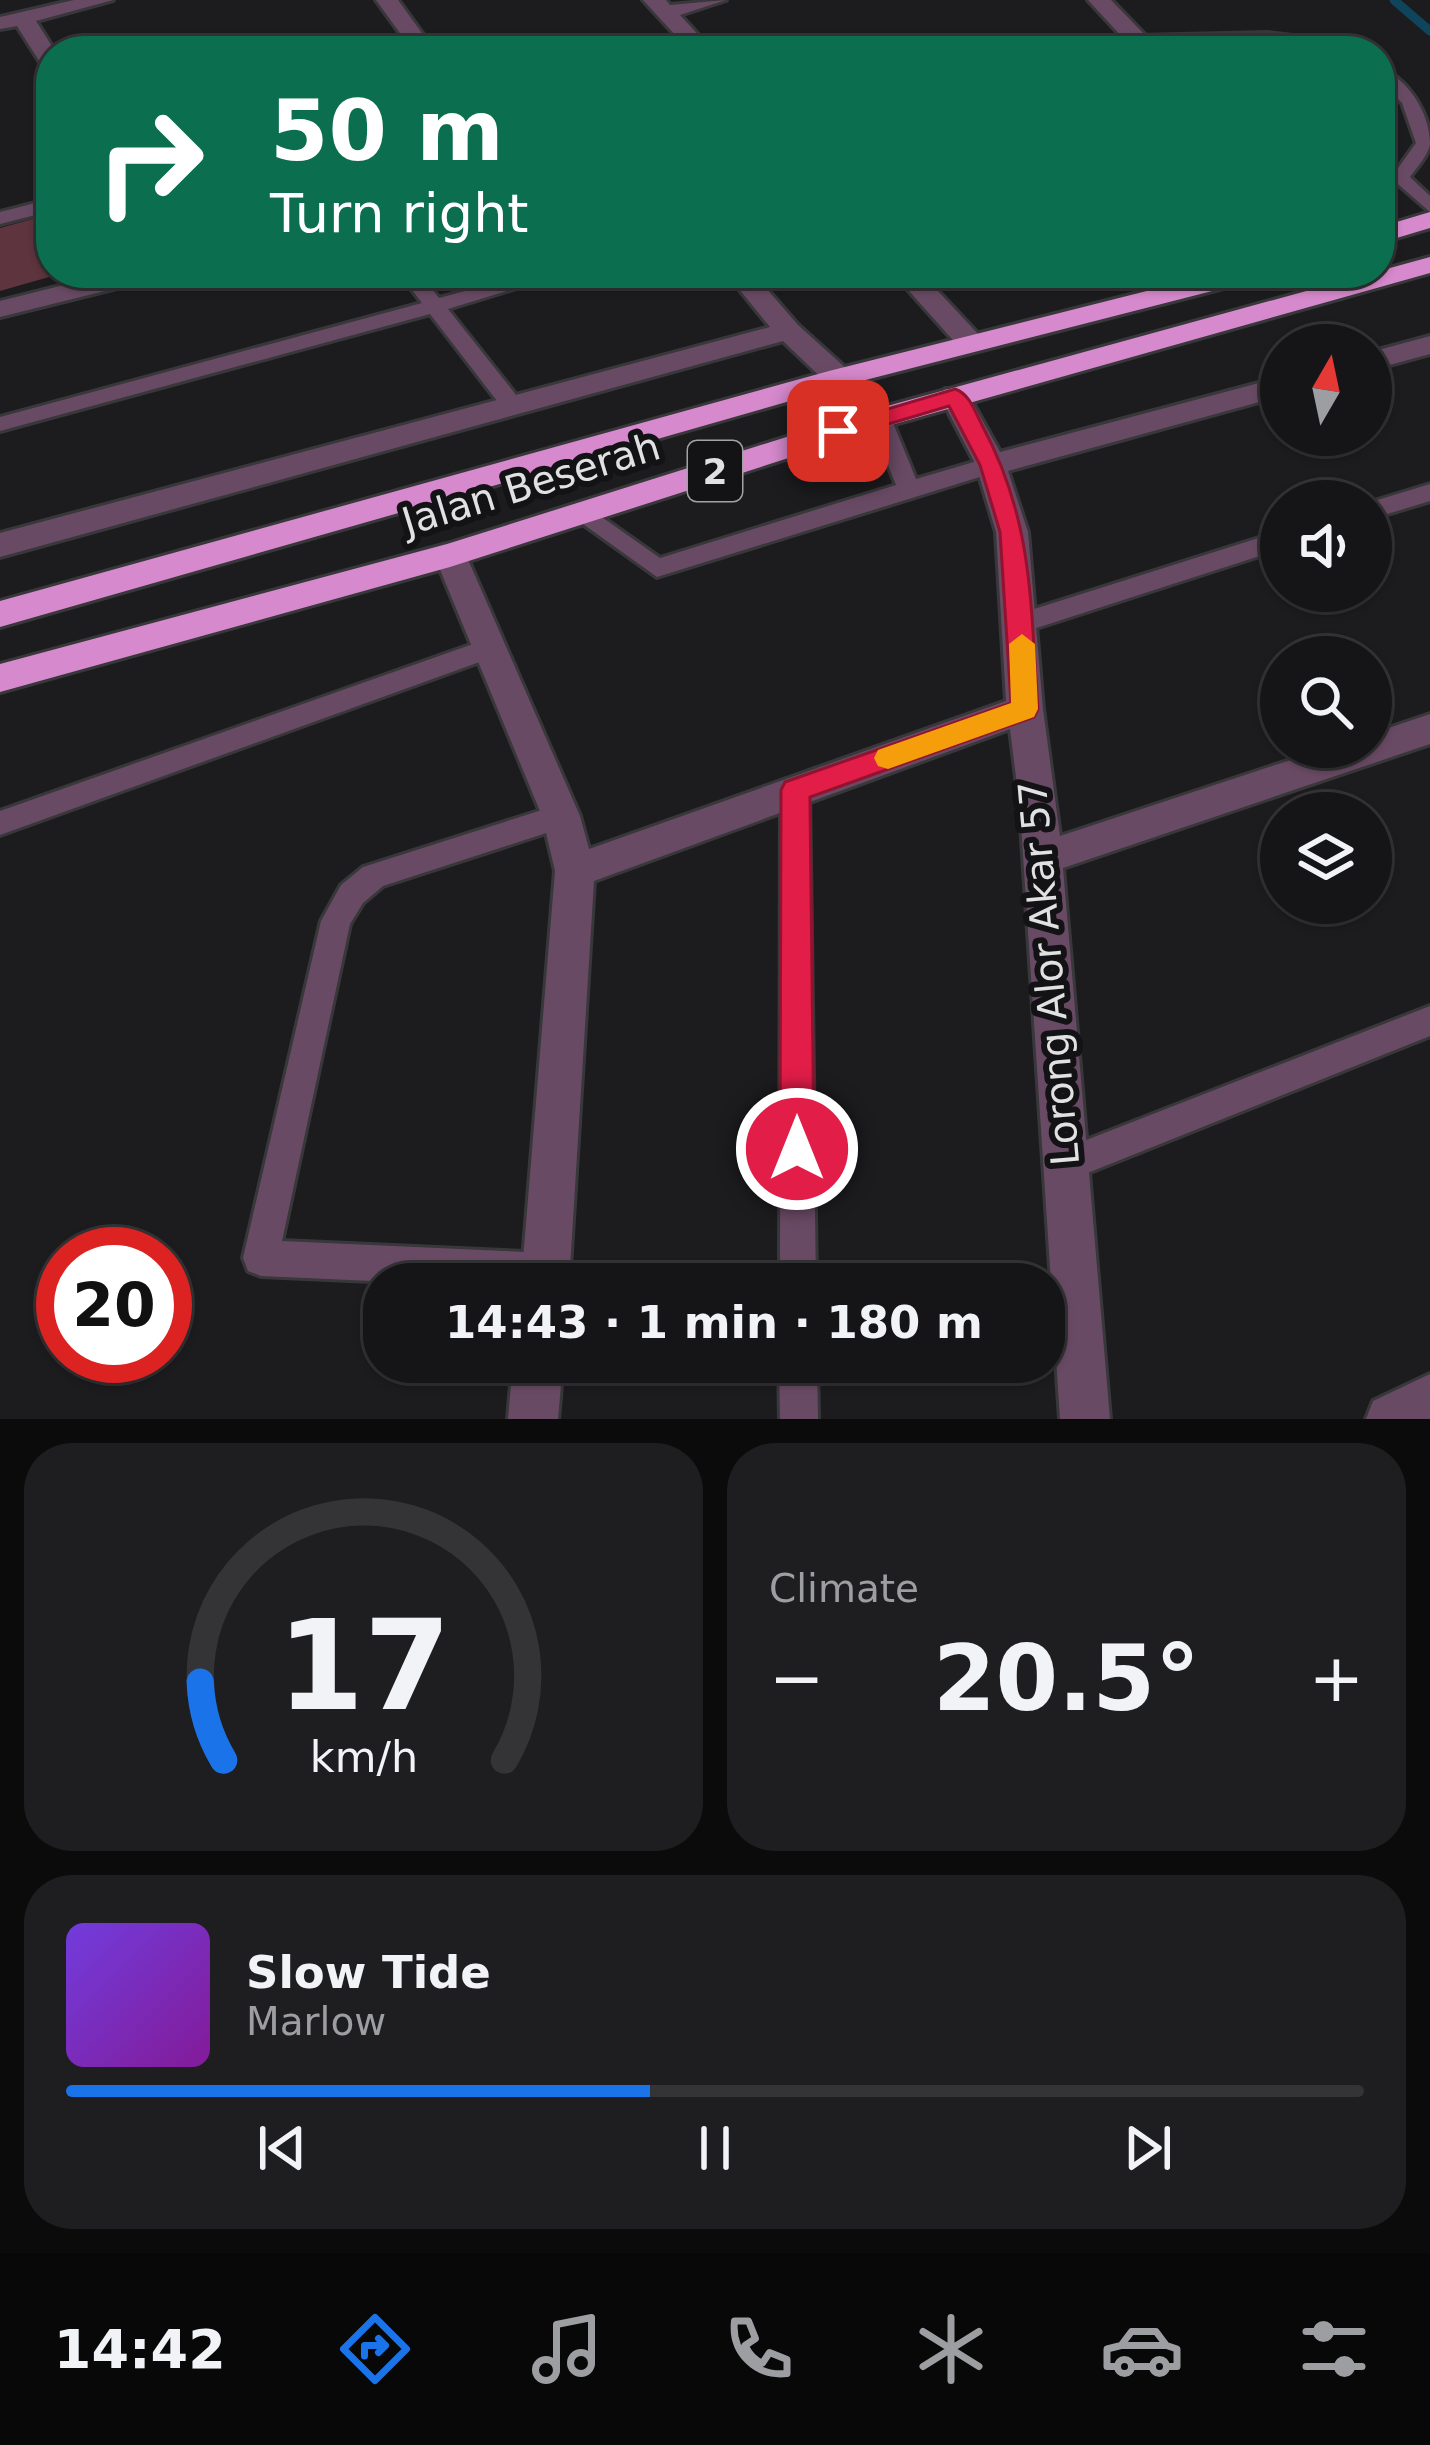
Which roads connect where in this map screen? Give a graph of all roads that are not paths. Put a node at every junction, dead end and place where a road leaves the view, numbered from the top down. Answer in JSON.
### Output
{"nodes":[{"id":1,"x":102,"y":0,"type":"edge"},
{"id":2,"x":387,"y":0,"type":"edge"},
{"id":3,"x":715,"y":0,"type":"edge"},
{"id":4,"x":1099,"y":0,"type":"edge"},
{"id":5,"x":660,"y":6,"type":"edge"},
{"id":6,"x":12,"y":20,"type":"edge"},
{"id":7,"x":413,"y":36,"type":"edge"},
{"id":8,"x":688,"y":36,"type":"edge"},
{"id":9,"x":1122,"y":36,"type":"edge"},
{"id":10,"x":36,"y":46,"type":"edge"},
{"id":11,"x":1395,"y":87,"type":"edge"},
{"id":12,"x":1430,"y":206,"type":"edge"},
{"id":13,"x":36,"y":209,"type":"edge"},
{"id":14,"x":0,"y":218,"type":"edge"},
{"id":15,"x":1430,"y":220,"type":"edge"},
{"id":16,"x":1395,"y":230,"type":"edge"},
{"id":17,"x":1430,"y":265,"type":"edge"},
{"id":18,"x":1395,"y":275,"type":"edge"},
{"id":19,"x":84,"y":288,"type":"edge"},
{"id":20,"x":422,"y":288,"type":"edge"},
{"id":21,"x":494,"y":288,"type":"edge"},
{"id":22,"x":752,"y":288,"type":"edge"},
{"id":23,"x":920,"y":288,"type":"edge"},
{"id":24,"x":1190,"y":288,"type":"edge"},
{"id":25,"x":1347,"y":288,"type":"edge"},
{"id":26,"x":434,"y":303,"type":"junction"},
{"id":27,"x":0,"y":309,"type":"edge"},
{"id":28,"x":788,"y":331,"type":"junction"},
{"id":29,"x":970,"y":343,"type":"junction"},
{"id":30,"x":1430,"y":345,"type":"edge"},
{"id":31,"x":1392,"y":355,"type":"edge"},
{"id":32,"x":839,"y":378,"type":"junction"},
{"id":33,"x":1260,"y":392,"type":"edge"},
{"id":34,"x":955,"y":396,"type":"junction"},
{"id":35,"x":512,"y":405,"type":"junction"},
{"id":36,"x":880,"y":418,"type":"junction"},
{"id":37,"x":0,"y":424,"type":"edge"},
{"id":38,"x":992,"y":465,"type":"junction"},
{"id":39,"x":908,"y":489,"type":"junction"},
{"id":40,"x":1430,"y":492,"type":"edge"},
{"id":41,"x":1392,"y":504,"type":"edge"},
{"id":42,"x":580,"y":514,"type":"junction"},
{"id":43,"x":0,"y":545,"type":"edge"},
{"id":44,"x":1260,"y":547,"type":"edge"},
{"id":45,"x":450,"y":554,"type":"junction"},
{"id":46,"x":0,"y":614,"type":"edge"},
{"id":47,"x":1021,"y":623,"type":"junction"},
{"id":48,"x":490,"y":648,"type":"junction"},
{"id":49,"x":0,"y":678,"type":"edge"},
{"id":50,"x":1025,"y":709,"type":"junction"},
{"id":51,"x":1430,"y":728,"type":"edge"},
{"id":52,"x":795,"y":790,"type":"junction"},
{"id":53,"x":561,"y":816,"type":"junction"},
{"id":54,"x":0,"y":823,"type":"edge"},
{"id":55,"x":1041,"y":859,"type":"junction"},
{"id":56,"x":575,"y":871,"type":"junction"},
{"id":57,"x":1430,"y":1022,"type":"edge"},
{"id":58,"x":1065,"y":1165,"type":"junction"},
{"id":59,"x":546,"y":1263,"type":"edge"},
{"id":60,"x":798,"y":1263,"type":"edge"},
{"id":61,"x":363,"y":1265,"type":"edge"},
{"id":62,"x":536,"y":1383,"type":"edge"},
{"id":63,"x":798,"y":1383,"type":"edge"},
{"id":64,"x":1430,"y":1399,"type":"edge"},
{"id":65,"x":533,"y":1419,"type":"edge"},
{"id":66,"x":799,"y":1419,"type":"edge"},
{"id":67,"x":1085,"y":1419,"type":"edge"},
{"id":68,"x":1391,"y":1419,"type":"edge"}],
"edges":[{"from":1,"to":6,"type":"street"},
{"from":2,"to":7,"type":"street"},
{"from":3,"to":5,"type":"street"},
{"from":4,"to":9,"type":"street"},
{"from":5,"to":8,"type":"street"},
{"from":6,"to":10,"type":"street"},
{"from":11,"to":12,"type":"lane"},
{"from":13,"to":14,"type":"lane"},
{"from":15,"to":16,"type":"highway"},
{"from":17,"to":18,"type":"highway","name":"Jalan Beserah","number":"2"},
{"from":19,"to":27,"type":"street"},
{"from":20,"to":26,"type":"lane"},
{"from":21,"to":26,"type":"lane"},
{"from":22,"to":28,"type":"street"},
{"from":23,"to":29,"type":"street"},
{"from":24,"to":29,"type":"highway","name":"Jalan Beserah","number":"2"},
{"from":25,"to":34,"type":"highway","name":"Jalan Beserah","number":"2"},
{"from":26,"to":35,"type":"lane"},
{"from":26,"to":37,"type":"lane"},
{"from":28,"to":32,"type":"street"},
{"from":28,"to":35,"type":"street"},
{"from":29,"to":32,"type":"highway","name":"Jalan Beserah","number":"2"},
{"from":30,"to":31,"type":"street"},
{"from":32,"to":46,"type":"highway","name":"Jalan Beserah","number":"2"},
{"from":33,"to":38,"type":"street"},
{"from":34,"to":36,"type":"highway","name":"Jalan Beserah","number":"2"},
{"from":34,"to":38,"type":"street","name":"Lorong Alor Akar 57"},
{"from":35,"to":43,"type":"street"},
{"from":36,"to":39,"type":"lane"},
{"from":36,"to":42,"type":"highway","name":"Jalan Beserah","number":"2"},
{"from":38,"to":39,"type":"lane"},
{"from":38,"to":47,"type":"street","name":"Lorong Alor Akar 57"},
{"from":39,"to":42,"type":"lane"},
{"from":40,"to":41,"type":"lane"},
{"from":42,"to":45,"type":"highway","name":"Jalan Beserah","number":"2"},
{"from":44,"to":47,"type":"lane"},
{"from":45,"to":48,"type":"street"},
{"from":45,"to":49,"type":"highway","name":"Jalan Beserah","number":"2"},
{"from":47,"to":50,"type":"street","name":"Lorong Alor Akar 57"},
{"from":48,"to":53,"type":"street"},
{"from":48,"to":54,"type":"lane"},
{"from":50,"to":52,"type":"street"},
{"from":50,"to":55,"type":"street","name":"Lorong Alor Akar 57"},
{"from":51,"to":55,"type":"street"},
{"from":52,"to":56,"type":"street"},
{"from":52,"to":60,"type":"lane"},
{"from":53,"to":56,"type":"street"},
{"from":53,"to":61,"type":"lane"},
{"from":55,"to":58,"type":"street","name":"Lorong Alor Akar 57"},
{"from":56,"to":59,"type":"street"},
{"from":57,"to":58,"type":"lane"},
{"from":58,"to":67,"type":"street","name":"Lorong Alor Akar 57"},
{"from":62,"to":65,"type":"street"},
{"from":63,"to":66,"type":"lane"},
{"from":64,"to":68,"type":"street"}]}
